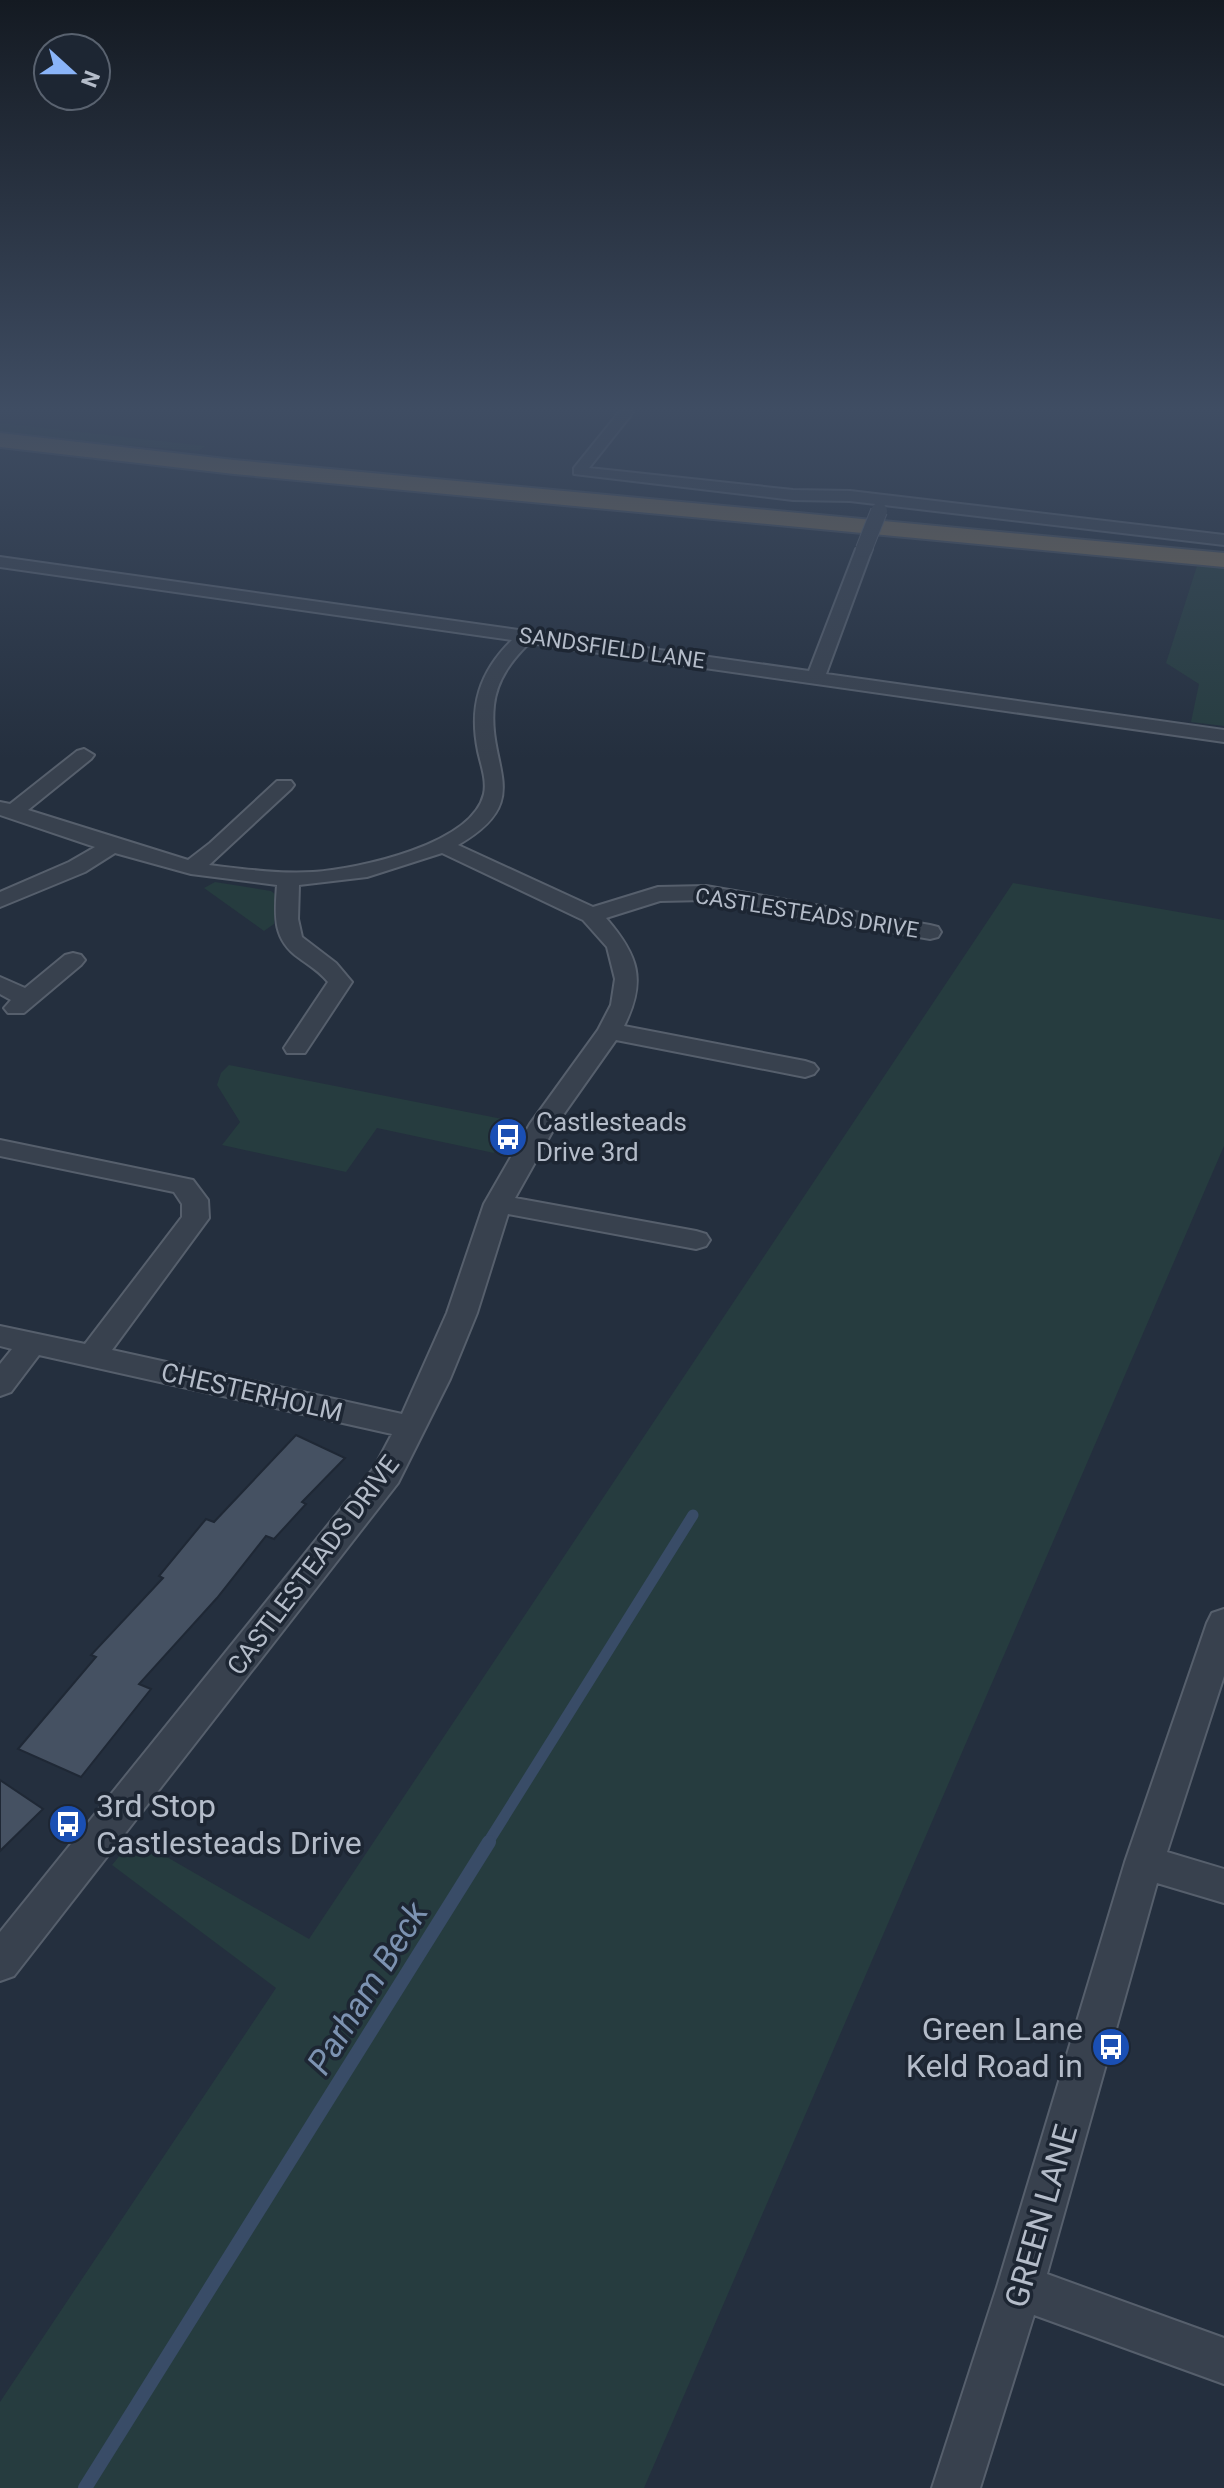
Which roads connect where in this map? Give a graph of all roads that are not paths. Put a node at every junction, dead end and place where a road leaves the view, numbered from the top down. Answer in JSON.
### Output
{"nodes":[{"id":1,"x":872,"y":527,"type":"edge"},
{"id":2,"x":874,"y":527,"type":"edge"},
{"id":3,"x":1094,"y":527,"type":"edge"},
{"id":4,"x":1224,"y":540,"type":"edge"},
{"id":5,"x":1224,"y":560,"type":"edge"},
{"id":6,"x":0,"y":562,"type":"edge"},
{"id":7,"x":526,"y":636,"type":"junction"},
{"id":8,"x":816,"y":677,"type":"junction"},
{"id":9,"x":1224,"y":736,"type":"edge"},
{"id":10,"x":84,"y":755,"type":"dead end"},
{"id":11,"x":284,"y":785,"type":"dead end"},
{"id":12,"x":6,"y":810,"type":"edge"},
{"id":13,"x":112,"y":846,"type":"junction"},
{"id":14,"x":443,"y":846,"type":"junction"},
{"id":15,"x":191,"y":868,"type":"junction"},
{"id":16,"x":288,"y":880,"type":"junction"},
{"id":17,"x":0,"y":900,"type":"edge"},
{"id":18,"x":591,"y":915,"type":"junction"},
{"id":19,"x":930,"y":932,"type":"dead end"},
{"id":20,"x":73,"y":960,"type":"dead end"},
{"id":21,"x":0,"y":984,"type":"edge"},
{"id":22,"x":610,"y":1031,"type":"junction"},
{"id":23,"x":296,"y":1048,"type":"dead end"},
{"id":24,"x":805,"y":1069,"type":"dead end"},
{"id":25,"x":0,"y":1148,"type":"edge"},
{"id":26,"x":498,"y":1204,"type":"junction"},
{"id":27,"x":696,"y":1240,"type":"dead end"},
{"id":28,"x":0,"y":1336,"type":"edge"},
{"id":29,"x":32,"y":1343,"type":"junction"},
{"id":30,"x":92,"y":1356,"type":"junction"},
{"id":31,"x":0,"y":1385,"type":"edge"},
{"id":32,"x":412,"y":1427,"type":"junction"},
{"id":33,"x":1224,"y":1623,"type":"edge"},
{"id":34,"x":1144,"y":1862,"type":"junction"},
{"id":35,"x":1224,"y":1886,"type":"edge"},
{"id":36,"x":0,"y":1963,"type":"edge"},
{"id":37,"x":1020,"y":2287,"type":"junction"},
{"id":38,"x":1224,"y":2361,"type":"edge"},
{"id":39,"x":956,"y":2488,"type":"edge"}],
"edges":[{"from":1,"to":8,"type":"street","bridge":true},
{"from":2,"to":5,"type":"highway"},
{"from":3,"to":4,"type":"street"},
{"from":6,"to":7,"type":"street","name":"SANDSFIELD LANE"},
{"from":7,"to":8,"type":"street","name":"SANDSFIELD LANE"},
{"from":7,"to":14,"type":"street"},
{"from":8,"to":9,"type":"street","name":"SANDSFIELD LANE"},
{"from":10,"to":12,"type":"street"},
{"from":11,"to":15,"type":"street"},
{"from":12,"to":13,"type":"street"},
{"from":13,"to":15,"type":"street"},
{"from":13,"to":17,"type":"street"},
{"from":14,"to":16,"type":"street"},
{"from":14,"to":18,"type":"street","name":"CASTLESTEADS DRIVE"},
{"from":15,"to":16,"type":"street"},
{"from":16,"to":23,"type":"street"},
{"from":18,"to":19,"type":"street","name":"CASTLESTEADS DRIVE"},
{"from":18,"to":22,"type":"street","name":"CASTLESTEADS DRIVE"},
{"from":20,"to":21,"type":"street"},
{"from":22,"to":24,"type":"street"},
{"from":22,"to":26,"type":"street","name":"CASTLESTEADS DRIVE"},
{"from":25,"to":30,"type":"street"},
{"from":26,"to":27,"type":"street"},
{"from":26,"to":32,"type":"street","name":"CASTLESTEADS DRIVE"},
{"from":28,"to":29,"type":"street","name":"CHESTERHOLM"},
{"from":29,"to":30,"type":"street","name":"CHESTERHOLM"},
{"from":29,"to":31,"type":"street"},
{"from":30,"to":32,"type":"street","name":"CHESTERHOLM"},
{"from":32,"to":36,"type":"street","name":"CASTLESTEADS DRIVE"},
{"from":33,"to":34,"type":"street","name":"GREEN LANE"},
{"from":34,"to":35,"type":"street"},
{"from":34,"to":37,"type":"street","name":"GREEN LANE"},
{"from":37,"to":38,"type":"street"},
{"from":37,"to":39,"type":"street","name":"GREEN LANE"}]}
